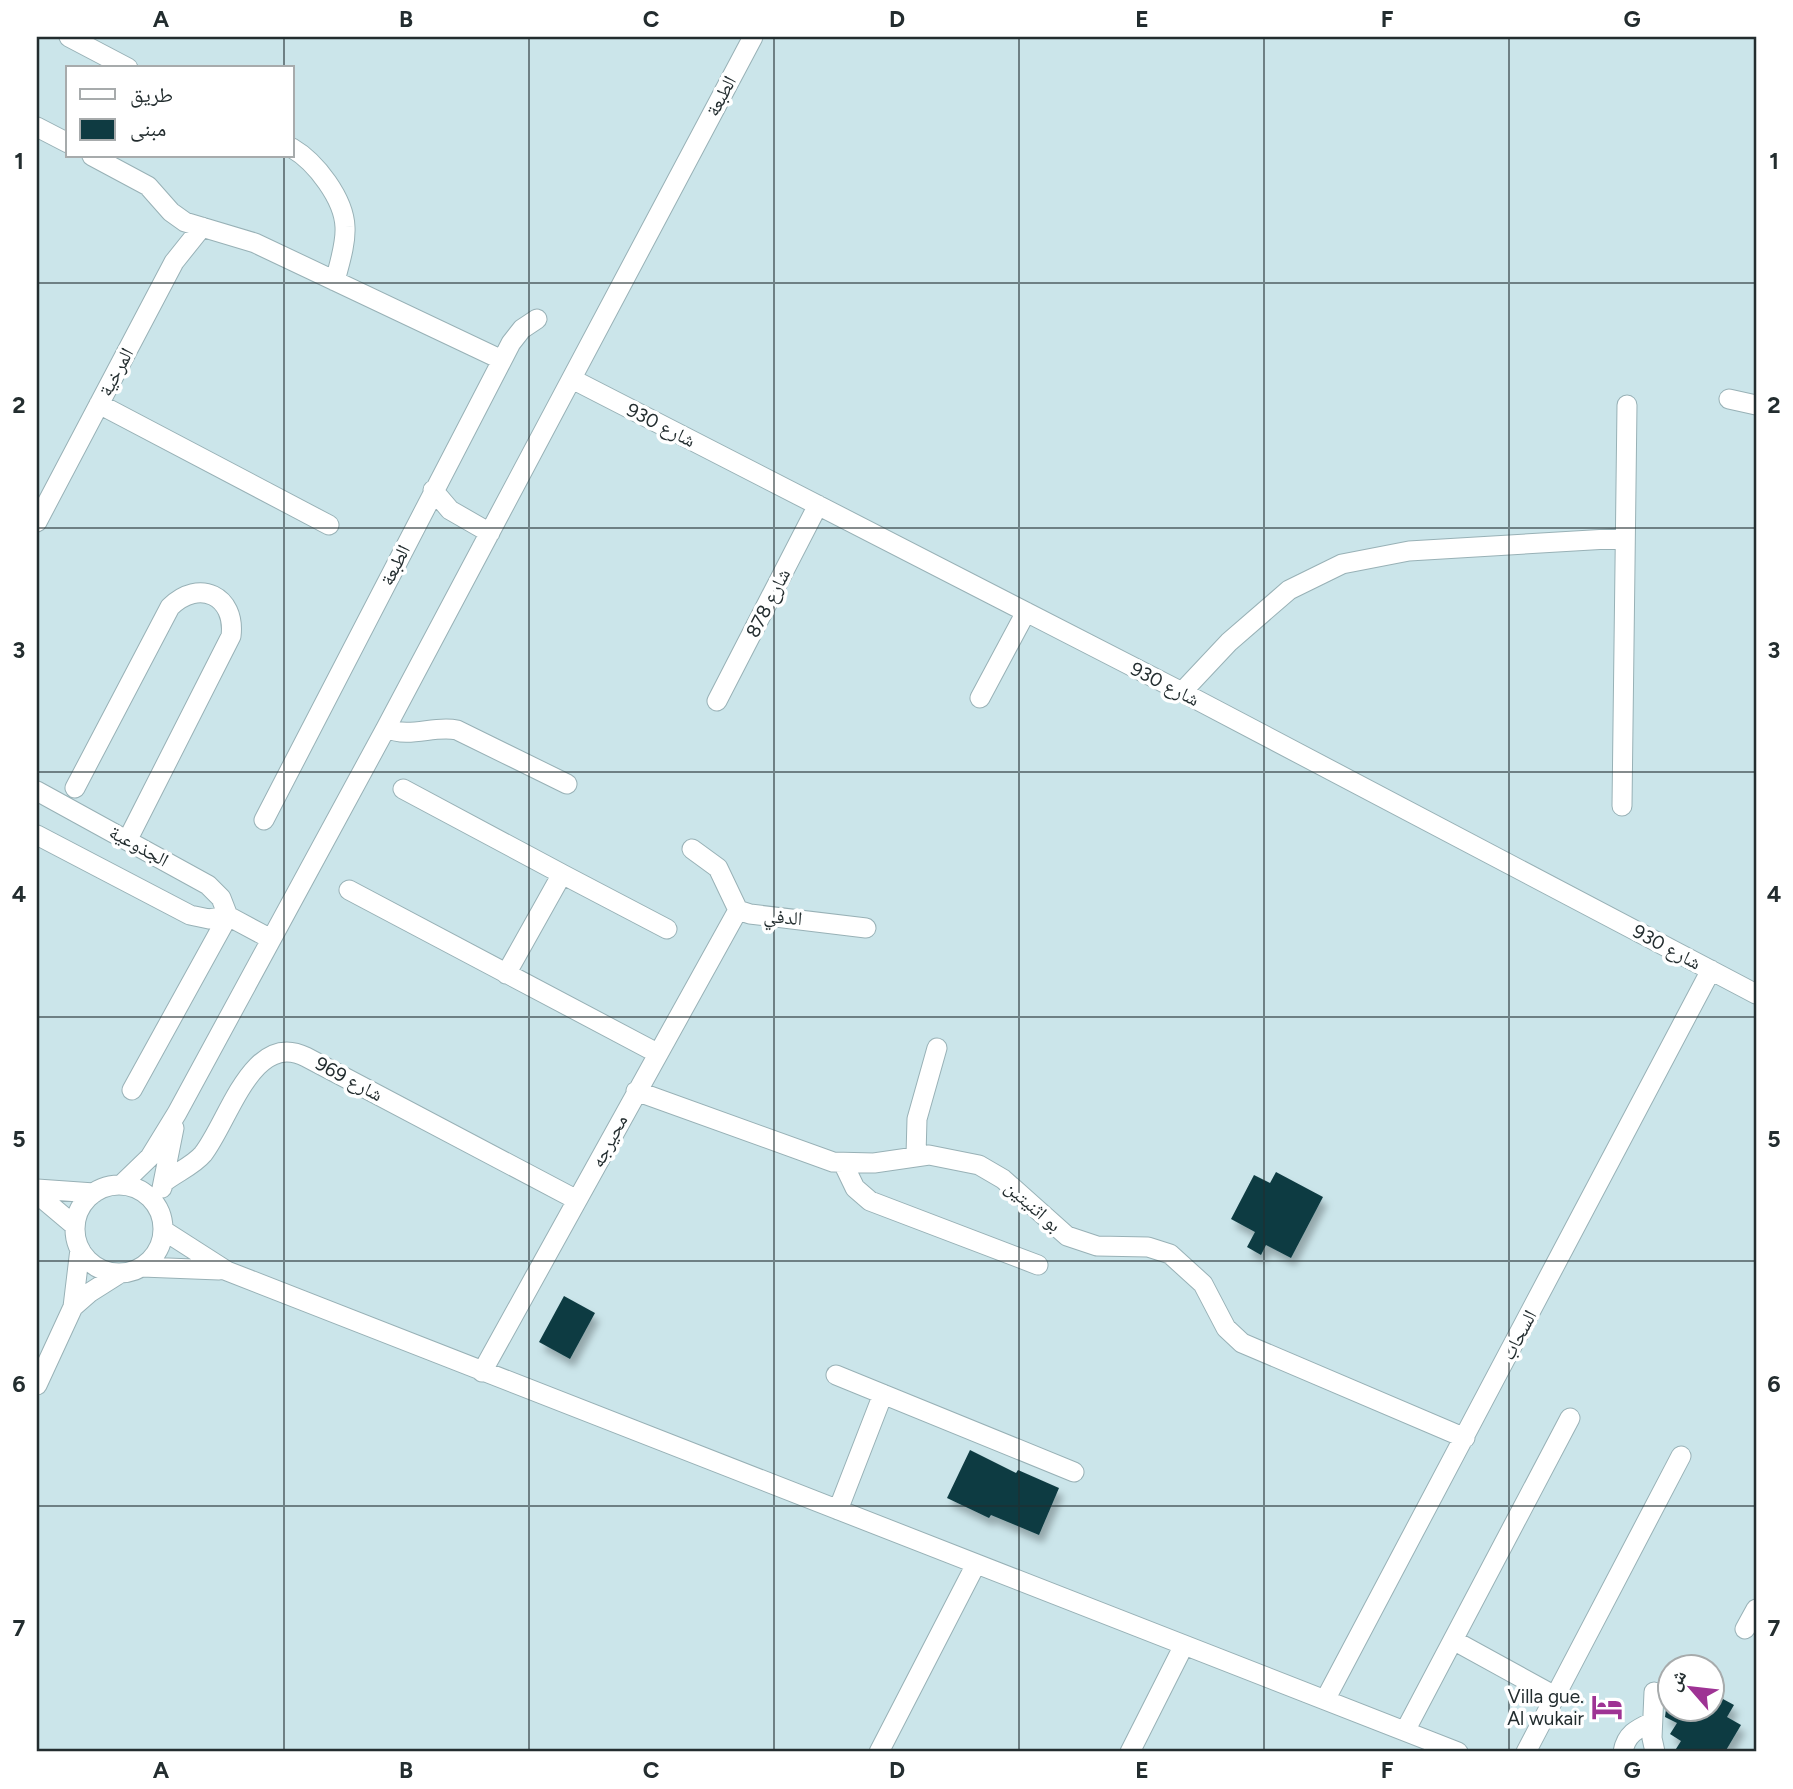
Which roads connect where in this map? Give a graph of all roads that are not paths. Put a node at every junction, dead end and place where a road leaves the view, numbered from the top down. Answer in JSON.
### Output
{"nodes":[{"id":1,"x":69,"y":37,"type":"edge"},
{"id":2,"x":753,"y":37,"type":"edge"},
{"id":3,"x":124,"y":66,"type":"edge"},
{"id":4,"x":37,"y":127,"type":"edge"},
{"id":5,"x":66,"y":142,"type":"edge"},
{"id":6,"x":294,"y":149,"type":"edge"},
{"id":7,"x":96,"y":158,"type":"edge"},
{"id":8,"x":202,"y":227,"type":"junction"},
{"id":9,"x":335,"y":281,"type":"junction"},
{"id":10,"x":537,"y":319,"type":"dead end"},
{"id":11,"x":502,"y":360,"type":"junction"},
{"id":12,"x":572,"y":379,"type":"junction"},
{"id":13,"x":1729,"y":399,"type":"dead end"},
{"id":14,"x":99,"y":404,"type":"junction"},
{"id":15,"x":1627,"y":405,"type":"dead end"},
{"id":16,"x":1756,"y":405,"type":"edge"},
{"id":17,"x":433,"y":490,"type":"junction"},
{"id":18,"x":818,"y":505,"type":"junction"},
{"id":19,"x":37,"y":522,"type":"edge"},
{"id":20,"x":329,"y":525,"type":"dead end"},
{"id":21,"x":490,"y":533,"type":"junction"},
{"id":22,"x":1625,"y":538,"type":"junction"},
{"id":23,"x":1026,"y":612,"type":"junction"},
{"id":24,"x":1182,"y":692,"type":"junction"},
{"id":25,"x":980,"y":698,"type":"dead end"},
{"id":26,"x":717,"y":701,"type":"dead end"},
{"id":27,"x":386,"y":729,"type":"junction"},
{"id":28,"x":567,"y":784,"type":"dead end"},
{"id":29,"x":75,"y":788,"type":"dead end"},
{"id":30,"x":403,"y":789,"type":"dead end"},
{"id":31,"x":37,"y":791,"type":"edge"},
{"id":32,"x":1622,"y":806,"type":"dead end"},
{"id":33,"x":264,"y":820,"type":"dead end"},
{"id":34,"x":37,"y":835,"type":"edge"},
{"id":35,"x":128,"y":839,"type":"junction"},
{"id":36,"x":692,"y":849,"type":"dead end"},
{"id":37,"x":562,"y":874,"type":"junction"},
{"id":38,"x":349,"y":890,"type":"dead end"},
{"id":39,"x":738,"y":910,"type":"junction"},
{"id":40,"x":228,"y":916,"type":"junction"},
{"id":41,"x":866,"y":928,"type":"dead end"},
{"id":42,"x":667,"y":929,"type":"dead end"},
{"id":43,"x":271,"y":939,"type":"junction"},
{"id":44,"x":1712,"y":970,"type":"junction"},
{"id":45,"x":506,"y":974,"type":"junction"},
{"id":46,"x":1756,"y":993,"type":"edge"},
{"id":47,"x":937,"y":1048,"type":"dead end"},
{"id":48,"x":657,"y":1053,"type":"junction"},
{"id":49,"x":132,"y":1090,"type":"dead end"},
{"id":50,"x":636,"y":1091,"type":"junction"},
{"id":51,"x":177,"y":1113,"type":"junction"},
{"id":52,"x":916,"y":1155,"type":"junction"},
{"id":53,"x":843,"y":1163,"type":"junction"},
{"id":54,"x":163,"y":1183,"type":"junction"},
{"id":55,"x":121,"y":1185,"type":"junction"},
{"id":56,"x":37,"y":1192,"type":"edge"},
{"id":57,"x":94,"y":1193,"type":"junction"},
{"id":58,"x":577,"y":1200,"type":"junction"},
{"id":59,"x":162,"y":1220,"type":"junction"},
{"id":60,"x":75,"y":1226,"type":"junction"},
{"id":61,"x":80,"y":1249,"type":"junction"},
{"id":62,"x":1038,"y":1265,"type":"dead end"},
{"id":63,"x":142,"y":1267,"type":"junction"},
{"id":64,"x":227,"y":1271,"type":"junction"},
{"id":65,"x":119,"y":1274,"type":"junction"},
{"id":66,"x":73,"y":1307,"type":"junction"},
{"id":67,"x":482,"y":1372,"type":"junction"},
{"id":68,"x":836,"y":1375,"type":"dead end"},
{"id":69,"x":37,"y":1385,"type":"edge"},
{"id":70,"x":883,"y":1394,"type":"junction"},
{"id":71,"x":1570,"y":1418,"type":"dead end"},
{"id":72,"x":1465,"y":1438,"type":"junction"},
{"id":73,"x":1681,"y":1456,"type":"dead end"},
{"id":74,"x":1074,"y":1472,"type":"dead end"},
{"id":75,"x":838,"y":1510,"type":"junction"},
{"id":76,"x":976,"y":1564,"type":"junction"},
{"id":77,"x":1756,"y":1609,"type":"edge"},
{"id":78,"x":1745,"y":1629,"type":"dead end"},
{"id":79,"x":1453,"y":1640,"type":"junction"},
{"id":80,"x":1184,"y":1645,"type":"junction"},
{"id":81,"x":1654,"y":1692,"type":"dead end"},
{"id":82,"x":1555,"y":1696,"type":"junction"},
{"id":83,"x":1325,"y":1700,"type":"junction"},
{"id":84,"x":1652,"y":1722,"type":"junction"},
{"id":85,"x":1405,"y":1731,"type":"junction"},
{"id":86,"x":879,"y":1752,"type":"edge"},
{"id":87,"x":1130,"y":1752,"type":"edge"},
{"id":88,"x":1458,"y":1752,"type":"edge"},
{"id":89,"x":1526,"y":1752,"type":"edge"},
{"id":90,"x":1623,"y":1752,"type":"edge"},
{"id":91,"x":1655,"y":1752,"type":"edge"}],
"edges":[{"from":1,"to":3,"type":"street"},
{"from":2,"to":12,"type":"street","name":"الطبعة"},
{"from":4,"to":5,"type":"street"},
{"from":6,"to":9,"type":"street"},
{"from":7,"to":8,"type":"street"},
{"from":8,"to":9,"type":"street"},
{"from":8,"to":14,"type":"street","name":"المرخية"},
{"from":9,"to":11,"type":"street"},
{"from":10,"to":11,"type":"street","name":"الطبعة"},
{"from":11,"to":17,"type":"street","name":"الطبعة"},
{"from":12,"to":18,"type":"street","name":"شارع 930"},
{"from":12,"to":21,"type":"street","name":"الطبعة"},
{"from":13,"to":16,"type":"street"},
{"from":14,"to":19,"type":"street","name":"المرخية"},
{"from":14,"to":20,"type":"street"},
{"from":15,"to":22,"type":"street"},
{"from":17,"to":21,"type":"street"},
{"from":17,"to":33,"type":"street","name":"الطبعة"},
{"from":18,"to":23,"type":"street","name":"شارع 930"},
{"from":18,"to":26,"type":"street","name":"شارع 878"},
{"from":21,"to":27,"type":"street","name":"الطبعة"},
{"from":22,"to":24,"type":"street"},
{"from":22,"to":32,"type":"street"},
{"from":23,"to":24,"type":"street","name":"شارع 930"},
{"from":23,"to":25,"type":"street"},
{"from":24,"to":44,"type":"street","name":"شارع 930"},
{"from":27,"to":28,"type":"street"},
{"from":27,"to":43,"type":"street","name":"الطبعة"},
{"from":29,"to":35,"type":"street"},
{"from":30,"to":37,"type":"street"},
{"from":31,"to":35,"type":"street","name":"الجذوعية"},
{"from":34,"to":40,"type":"street","name":"الجذوعية"},
{"from":35,"to":40,"type":"street","name":"الجذوعية"},
{"from":36,"to":39,"type":"street","name":"الدفي"},
{"from":37,"to":42,"type":"street"},
{"from":37,"to":45,"type":"street"},
{"from":38,"to":45,"type":"street"},
{"from":39,"to":41,"type":"street","name":"الدفي"},
{"from":39,"to":48,"type":"street","name":"محيرجه"},
{"from":40,"to":43,"type":"street","name":"الجذوعية"},
{"from":40,"to":49,"type":"street"},
{"from":43,"to":51,"type":"street","name":"الطبعة"},
{"from":44,"to":46,"type":"street","name":"شارع 930"},
{"from":44,"to":72,"type":"street","name":"السحاب"},
{"from":45,"to":48,"type":"street"},
{"from":47,"to":52,"type":"street"},
{"from":48,"to":50,"type":"street","name":"محيرجه"},
{"from":50,"to":53,"type":"street","name":"بو اثنيتين"},
{"from":50,"to":58,"type":"street","name":"محيرجه"},
{"from":51,"to":54,"type":"street"},
{"from":51,"to":55,"type":"street"},
{"from":52,"to":53,"type":"street","name":"بو اثنيتين"},
{"from":52,"to":72,"type":"street","name":"بو اثنيتين"},
{"from":53,"to":62,"type":"street"},
{"from":54,"to":58,"type":"street","name":"شارع 969"},
{"from":54,"to":59,"type":"street"},
{"from":55,"to":57,"type":"street"},
{"from":55,"to":59,"type":"street"},
{"from":56,"to":57,"type":"street"},
{"from":56,"to":60,"type":"street"},
{"from":57,"to":60,"type":"street"},
{"from":58,"to":67,"type":"street","name":"محيرجه"},
{"from":59,"to":63,"type":"street"},
{"from":59,"to":64,"type":"street"},
{"from":60,"to":61,"type":"street"},
{"from":61,"to":65,"type":"street"},
{"from":61,"to":66,"type":"street"},
{"from":63,"to":64,"type":"street"},
{"from":63,"to":65,"type":"street"},
{"from":64,"to":67,"type":"street"},
{"from":65,"to":66,"type":"street"},
{"from":66,"to":69,"type":"street"},
{"from":67,"to":75,"type":"street"},
{"from":68,"to":70,"type":"street"},
{"from":70,"to":74,"type":"street"},
{"from":70,"to":75,"type":"street"},
{"from":71,"to":79,"type":"street"},
{"from":72,"to":83,"type":"street","name":"السحاب"},
{"from":73,"to":82,"type":"street"},
{"from":75,"to":76,"type":"street"},
{"from":76,"to":80,"type":"street"},
{"from":76,"to":86,"type":"street"},
{"from":77,"to":78,"type":"street"},
{"from":79,"to":82,"type":"street"},
{"from":79,"to":85,"type":"street"},
{"from":80,"to":83,"type":"street"},
{"from":80,"to":87,"type":"street"},
{"from":81,"to":84,"type":"street"},
{"from":82,"to":89,"type":"street"},
{"from":83,"to":85,"type":"street"},
{"from":84,"to":90,"type":"street"},
{"from":84,"to":91,"type":"street"},
{"from":85,"to":88,"type":"street"}]}
